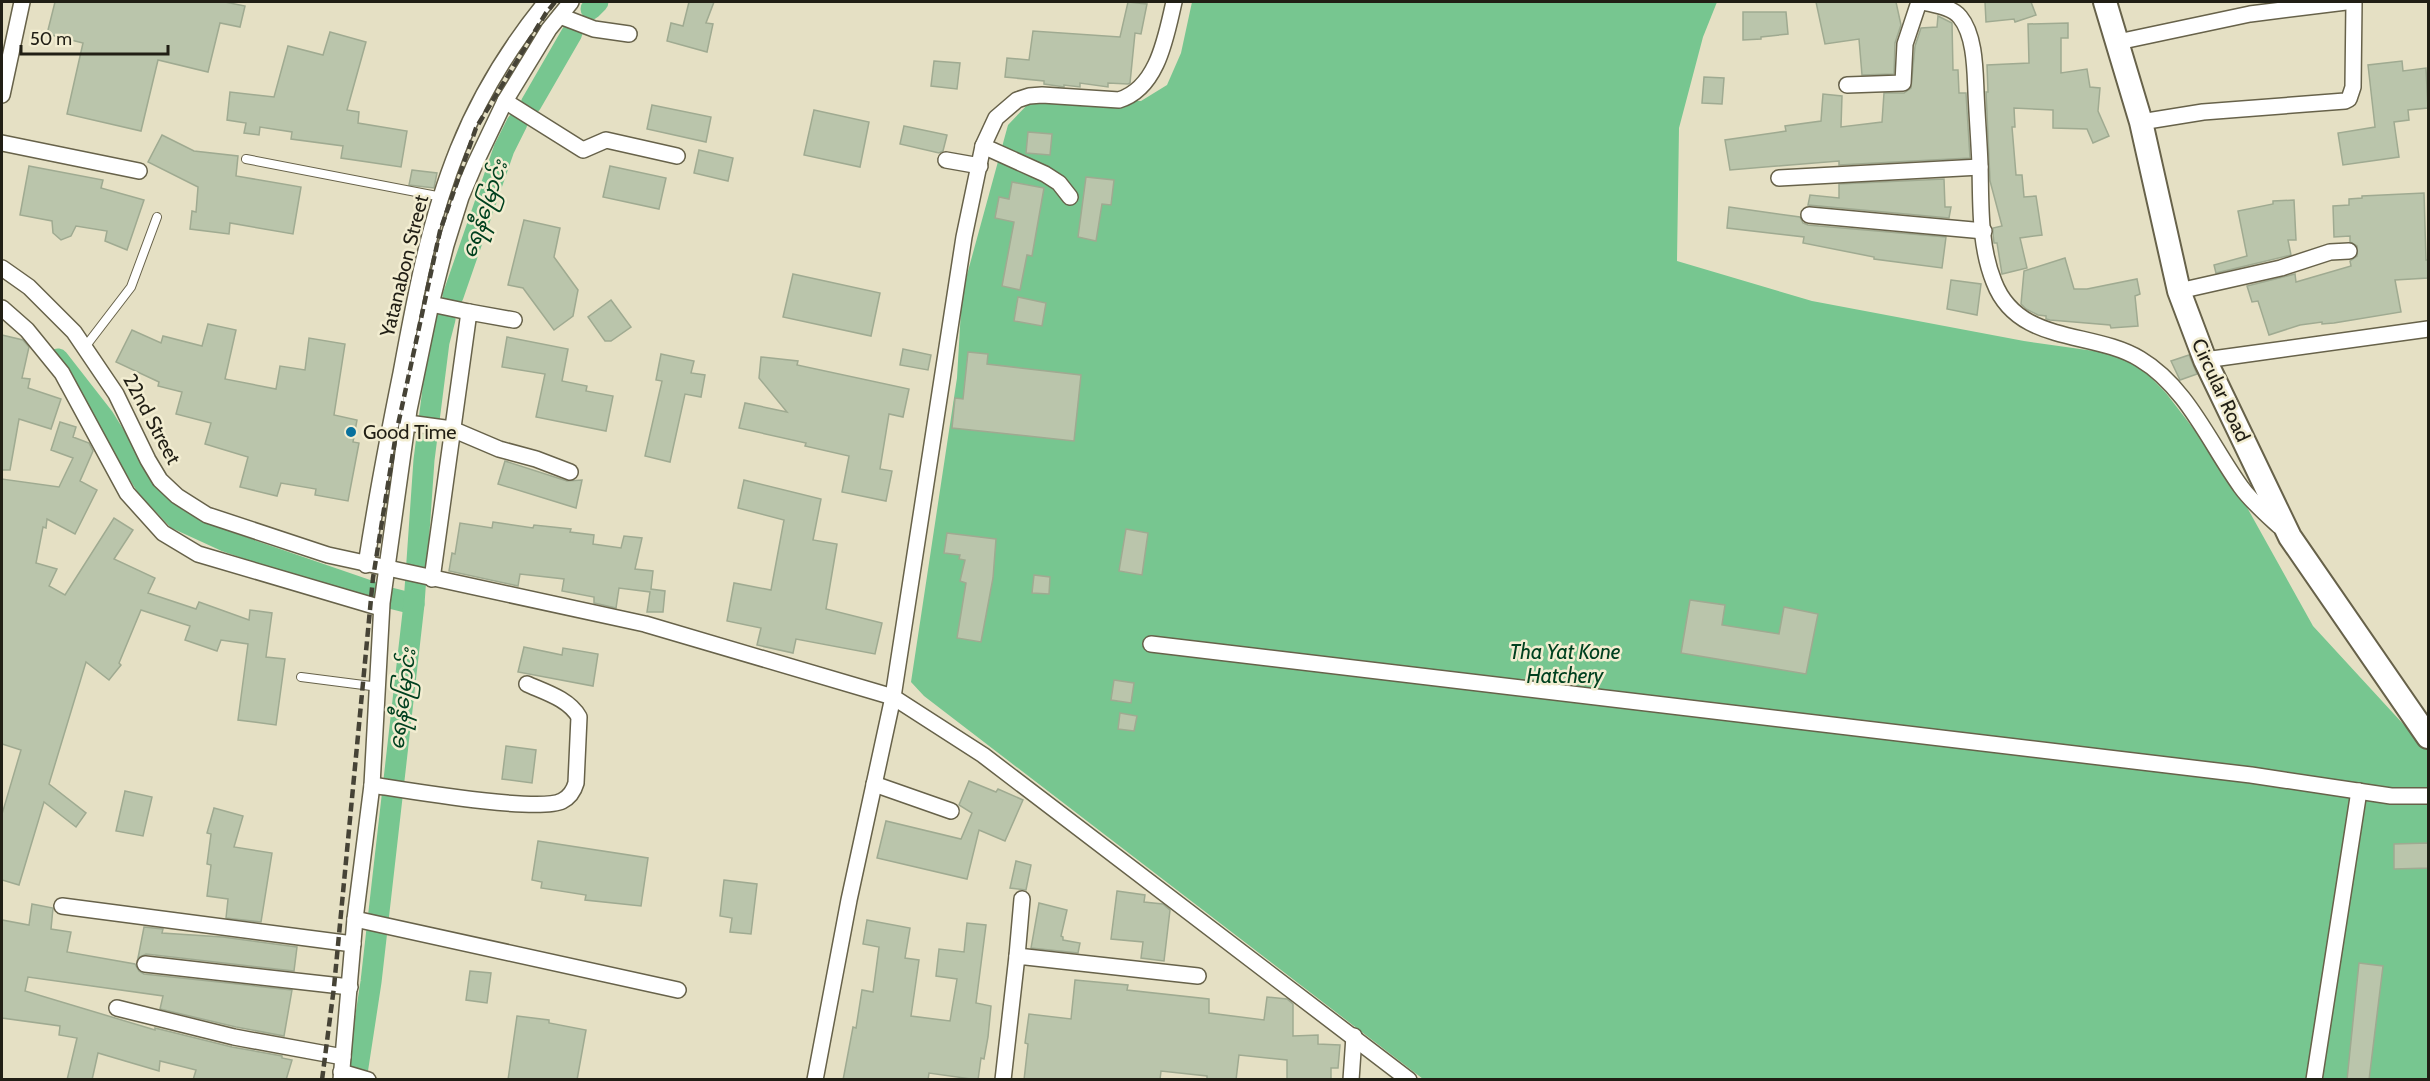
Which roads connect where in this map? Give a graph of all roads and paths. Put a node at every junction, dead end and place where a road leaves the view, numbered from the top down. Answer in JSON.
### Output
{"nodes":[{"id":1,"x":22,"y":2,"type":"edge"},
{"id":2,"x":546,"y":2,"type":"edge"},
{"id":3,"x":571,"y":2,"type":"edge"},
{"id":4,"x":1174,"y":2,"type":"edge"},
{"id":5,"x":1921,"y":2,"type":"edge"},
{"id":6,"x":2105,"y":2,"type":"edge"},
{"id":7,"x":2346,"y":2,"type":"edge"},
{"id":8,"x":2354,"y":2,"type":"edge"},
{"id":9,"x":2284,"y":5,"type":"edge"},
{"id":10,"x":560,"y":16,"type":"junction"},
{"id":11,"x":629,"y":34,"type":"dead end"},
{"id":12,"x":2118,"y":42,"type":"junction"},
{"id":13,"x":1847,"y":85,"type":"dead end"},
{"id":14,"x":2,"y":95,"type":"edge"},
{"id":15,"x":505,"y":101,"type":"junction"},
{"id":16,"x":2141,"y":122,"type":"junction"},
{"id":17,"x":2,"y":143,"type":"edge"},
{"id":18,"x":983,"y":146,"type":"junction"},
{"id":19,"x":677,"y":156,"type":"dead end"},
{"id":20,"x":246,"y":159,"type":"dead end"},
{"id":21,"x":946,"y":160,"type":"dead end"},
{"id":22,"x":980,"y":165,"type":"junction"},
{"id":23,"x":1980,"y":167,"type":"junction"},
{"id":24,"x":139,"y":171,"type":"dead end"},
{"id":25,"x":1779,"y":178,"type":"dead end"},
{"id":26,"x":442,"y":197,"type":"junction"},
{"id":27,"x":1070,"y":197,"type":"dead end"},
{"id":28,"x":1809,"y":215,"type":"dead end"},
{"id":29,"x":157,"y":217,"type":"dead end"},
{"id":30,"x":1984,"y":231,"type":"junction"},
{"id":31,"x":2349,"y":251,"type":"dead end"},
{"id":32,"x":2,"y":268,"type":"edge"},
{"id":33,"x":2179,"y":291,"type":"junction"},
{"id":34,"x":435,"y":305,"type":"junction"},
{"id":35,"x":2,"y":308,"type":"edge"},
{"id":36,"x":464,"y":312,"type":"junction"},
{"id":37,"x":514,"y":320,"type":"dead end"},
{"id":38,"x":2428,"y":329,"type":"edge"},
{"id":39,"x":85,"y":347,"type":"junction"},
{"id":40,"x":2205,"y":360,"type":"junction"},
{"id":41,"x":413,"y":424,"type":"junction"},
{"id":42,"x":452,"y":429,"type":"junction"},
{"id":43,"x":570,"y":472,"type":"dead end"},
{"id":44,"x":2290,"y":537,"type":"junction"},
{"id":45,"x":366,"y":565,"type":"junction"},
{"id":46,"x":390,"y":574,"type":"junction"},
{"id":47,"x":428,"y":578,"type":"junction"},
{"id":48,"x":382,"y":606,"type":"junction"},
{"id":49,"x":1151,"y":644,"type":"dead end"},
{"id":50,"x":301,"y":677,"type":"dead end"},
{"id":51,"x":527,"y":684,"type":"dead end"},
{"id":52,"x":379,"y":687,"type":"junction"},
{"id":53,"x":893,"y":697,"type":"junction"},
{"id":54,"x":2428,"y":737,"type":"edge"},
{"id":55,"x":874,"y":783,"type":"junction"},
{"id":56,"x":372,"y":785,"type":"junction"},
{"id":57,"x":2359,"y":791,"type":"junction"},
{"id":58,"x":2428,"y":796,"type":"edge"},
{"id":59,"x":951,"y":811,"type":"dead end"},
{"id":60,"x":1022,"y":898,"type":"dead end"},
{"id":61,"x":62,"y":906,"type":"dead end"},
{"id":62,"x":355,"y":920,"type":"junction"},
{"id":63,"x":353,"y":944,"type":"junction"},
{"id":64,"x":1017,"y":956,"type":"junction"},
{"id":65,"x":145,"y":964,"type":"dead end"},
{"id":66,"x":1198,"y":976,"type":"dead end"},
{"id":67,"x":350,"y":987,"type":"junction"},
{"id":68,"x":678,"y":990,"type":"dead end"},
{"id":69,"x":117,"y":1008,"type":"dead end"},
{"id":70,"x":1354,"y":1036,"type":"junction"},
{"id":71,"x":342,"y":1069,"type":"edge"},
{"id":72,"x":368,"y":1080,"type":"edge"},
{"id":73,"x":815,"y":1080,"type":"edge"},
{"id":74,"x":1003,"y":1080,"type":"edge"},
{"id":75,"x":1351,"y":1080,"type":"edge"},
{"id":76,"x":1409,"y":1080,"type":"edge"},
{"id":77,"x":2314,"y":1080,"type":"edge"}],
"edges":[{"from":1,"to":14,"type":"street"},
{"from":2,"to":26,"type":"street","name":"Yatanabon Street"},
{"from":3,"to":10,"type":"street"},
{"from":4,"to":18,"type":"street"},
{"from":5,"to":13,"type":"street"},
{"from":5,"to":23,"type":"street"},
{"from":6,"to":12,"type":"street","name":"Circular Road"},
{"from":7,"to":9,"type":"street"},
{"from":8,"to":16,"type":"street"},
{"from":9,"to":12,"type":"street"},
{"from":10,"to":11,"type":"street"},
{"from":10,"to":15,"type":"street"},
{"from":12,"to":16,"type":"street","name":"Circular Road"},
{"from":15,"to":19,"type":"street"},
{"from":15,"to":34,"type":"street"},
{"from":16,"to":33,"type":"street","name":"Circular Road"},
{"from":17,"to":24,"type":"street"},
{"from":18,"to":22,"type":"street"},
{"from":18,"to":27,"type":"street"},
{"from":20,"to":26,"type":"lane"},
{"from":21,"to":22,"type":"street"},
{"from":22,"to":53,"type":"street"},
{"from":23,"to":25,"type":"street"},
{"from":23,"to":30,"type":"street"},
{"from":26,"to":45,"type":"street","name":"Yatanabon Street"},
{"from":28,"to":30,"type":"street"},
{"from":29,"to":39,"type":"lane"},
{"from":30,"to":44,"type":"street"},
{"from":31,"to":33,"type":"street"},
{"from":32,"to":39,"type":"street","name":"22nd Street"},
{"from":33,"to":40,"type":"street","name":"Circular Road"},
{"from":34,"to":36,"type":"street"},
{"from":34,"to":41,"type":"street"},
{"from":35,"to":48,"type":"street"},
{"from":36,"to":37,"type":"street"},
{"from":36,"to":42,"type":"street"},
{"from":38,"to":40,"type":"street"},
{"from":39,"to":45,"type":"street","name":"22nd Street"},
{"from":40,"to":44,"type":"street","name":"Circular Road"},
{"from":41,"to":42,"type":"street"},
{"from":41,"to":46,"type":"street"},
{"from":42,"to":43,"type":"street"},
{"from":42,"to":47,"type":"street"},
{"from":44,"to":54,"type":"street","name":"Circular Road"},
{"from":45,"to":46,"type":"street","name":"22nd Street"},
{"from":46,"to":47,"type":"street","name":"22nd Street"},
{"from":46,"to":48,"type":"street"},
{"from":47,"to":53,"type":"street","name":"22nd Street"},
{"from":48,"to":52,"type":"street"},
{"from":49,"to":57,"type":"street"},
{"from":50,"to":52,"type":"lane"},
{"from":51,"to":56,"type":"street"},
{"from":52,"to":56,"type":"street"},
{"from":53,"to":55,"type":"street"},
{"from":53,"to":70,"type":"street","name":"22nd Street"},
{"from":55,"to":59,"type":"street"},
{"from":55,"to":73,"type":"street"},
{"from":56,"to":62,"type":"street"},
{"from":57,"to":58,"type":"street"},
{"from":57,"to":77,"type":"street"},
{"from":60,"to":64,"type":"street"},
{"from":61,"to":63,"type":"street"},
{"from":62,"to":63,"type":"street"},
{"from":62,"to":68,"type":"street"},
{"from":63,"to":67,"type":"street"},
{"from":64,"to":66,"type":"street"},
{"from":64,"to":74,"type":"street"},
{"from":65,"to":67,"type":"street"},
{"from":67,"to":71,"type":"street"},
{"from":69,"to":71,"type":"street"},
{"from":70,"to":75,"type":"street"},
{"from":70,"to":76,"type":"street","name":"22nd Street"},
{"from":71,"to":72,"type":"street"}]}
